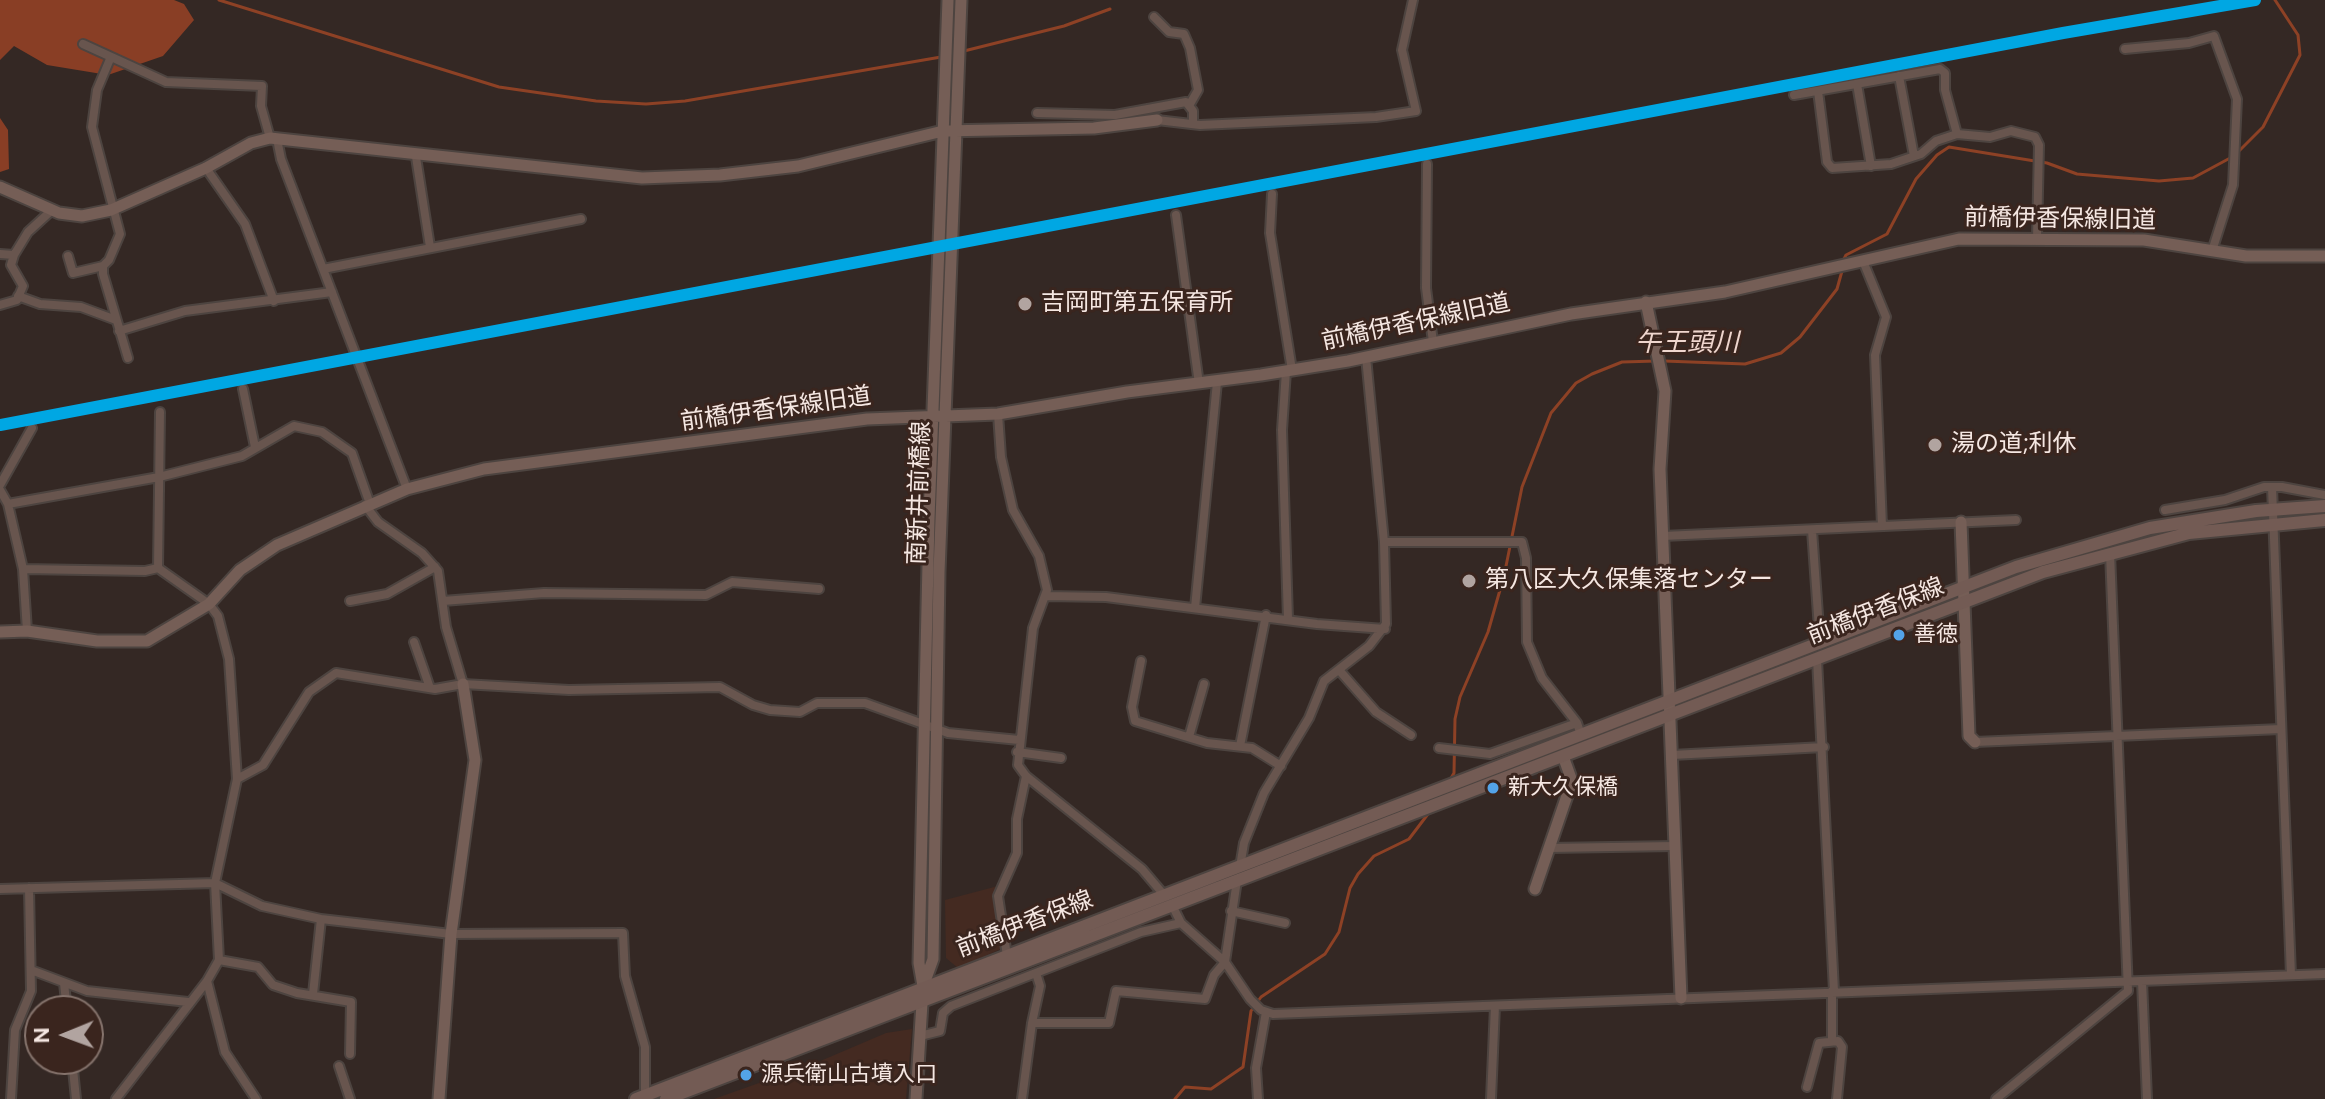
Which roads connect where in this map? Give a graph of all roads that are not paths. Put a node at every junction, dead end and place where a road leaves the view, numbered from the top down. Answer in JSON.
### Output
{"nodes":[{"id":1,"x":948,"y":0,"type":"edge"},
{"id":2,"x":961,"y":0,"type":"edge"},
{"id":3,"x":1413,"y":0,"type":"edge"},
{"id":4,"x":1154,"y":17,"type":"dead end"},
{"id":5,"x":83,"y":44,"type":"dead end"},
{"id":6,"x":2125,"y":49,"type":"dead end"},
{"id":7,"x":110,"y":59,"type":"junction"},
{"id":8,"x":1899,"y":76,"type":"junction"},
{"id":9,"x":1857,"y":84,"type":"junction"},
{"id":10,"x":1818,"y":91,"type":"junction"},
{"id":11,"x":1794,"y":95,"type":"dead end"},
{"id":12,"x":1190,"y":104,"type":"junction"},
{"id":13,"x":1037,"y":113,"type":"dead end"},
{"id":14,"x":1157,"y":120,"type":"joint"},
{"id":15,"x":1193,"y":124,"type":"junction"},
{"id":16,"x":957,"y":130,"type":"junction"},
{"id":17,"x":943,"y":131,"type":"junction"},
{"id":18,"x":1957,"y":134,"type":"junction"},
{"id":19,"x":274,"y":138,"type":"junction"},
{"id":20,"x":1914,"y":156,"type":"junction"},
{"id":21,"x":416,"y":157,"type":"junction"},
{"id":22,"x":1427,"y":164,"type":"dead end"},
{"id":23,"x":1871,"y":166,"type":"junction"},
{"id":24,"x":206,"y":168,"type":"junction"},
{"id":25,"x":0,"y":187,"type":"edge"},
{"id":26,"x":1272,"y":194,"type":"dead end"},
{"id":27,"x":52,"y":210,"type":"junction"},
{"id":28,"x":111,"y":210,"type":"junction"},
{"id":29,"x":1176,"y":215,"type":"dead end"},
{"id":30,"x":581,"y":219,"type":"dead end"},
{"id":31,"x":2037,"y":238,"type":"junction"},
{"id":32,"x":430,"y":247,"type":"junction"},
{"id":33,"x":2212,"y":251,"type":"junction"},
{"id":34,"x":0,"y":254,"type":"edge"},
{"id":35,"x":14,"y":255,"type":"junction"},
{"id":36,"x":68,"y":256,"type":"dead end"},
{"id":37,"x":2325,"y":256,"type":"edge"},
{"id":38,"x":1863,"y":261,"type":"junction"},
{"id":39,"x":103,"y":266,"type":"junction"},
{"id":40,"x":323,"y":269,"type":"junction"},
{"id":41,"x":332,"y":292,"type":"junction"},
{"id":42,"x":18,"y":296,"type":"junction"},
{"id":43,"x":274,"y":301,"type":"junction"},
{"id":44,"x":1646,"y":302,"type":"junction"},
{"id":45,"x":0,"y":305,"type":"edge"},
{"id":46,"x":116,"y":320,"type":"junction"},
{"id":47,"x":119,"y":331,"type":"junction"},
{"id":48,"x":1433,"y":342,"type":"junction"},
{"id":49,"x":1366,"y":357,"type":"junction"},
{"id":50,"x":128,"y":358,"type":"dead end"},
{"id":51,"x":1289,"y":371,"type":"junction"},
{"id":52,"x":1217,"y":382,"type":"junction"},
{"id":53,"x":1199,"y":384,"type":"junction"},
{"id":54,"x":243,"y":389,"type":"dead end"},
{"id":55,"x":160,"y":412,"type":"dead end"},
{"id":56,"x":998,"y":414,"type":"junction"},
{"id":57,"x":945,"y":415,"type":"junction"},
{"id":58,"x":932,"y":416,"type":"junction"},
{"id":59,"x":32,"y":428,"type":"dead end"},
{"id":60,"x":255,"y":447,"type":"junction"},
{"id":61,"x":159,"y":477,"type":"junction"},
{"id":62,"x":2272,"y":487,"type":"junction"},
{"id":63,"x":0,"y":488,"type":"edge"},
{"id":64,"x":407,"y":489,"type":"junction"},
{"id":65,"x":2325,"y":495,"type":"edge"},
{"id":66,"x":8,"y":504,"type":"junction"},
{"id":67,"x":368,"y":504,"type":"junction"},
{"id":68,"x":2325,"y":506,"type":"edge"},
{"id":69,"x":2165,"y":510,"type":"dead end"},
{"id":70,"x":2273,"y":516,"type":"junction"},
{"id":71,"x":2016,"y":520,"type":"dead end"},
{"id":72,"x":2325,"y":520,"type":"edge"},
{"id":73,"x":1961,"y":522,"type":"junction"},
{"id":74,"x":1882,"y":526,"type":"junction"},
{"id":75,"x":1812,"y":530,"type":"junction"},
{"id":76,"x":1663,"y":536,"type":"junction"},
{"id":77,"x":1384,"y":542,"type":"junction"},
{"id":78,"x":2110,"y":552,"type":"junction"},
{"id":79,"x":435,"y":567,"type":"junction"},
{"id":80,"x":158,"y":568,"type":"junction"},
{"id":81,"x":23,"y":569,"type":"junction"},
{"id":82,"x":1964,"y":587,"type":"junction"},
{"id":83,"x":819,"y":589,"type":"dead end"},
{"id":84,"x":1046,"y":596,"type":"junction"},
{"id":85,"x":350,"y":601,"type":"dead end"},
{"id":86,"x":443,"y":601,"type":"junction"},
{"id":87,"x":1965,"y":602,"type":"junction"},
{"id":88,"x":209,"y":604,"type":"junction"},
{"id":89,"x":1195,"y":608,"type":"junction"},
{"id":90,"x":1266,"y":615,"type":"junction"},
{"id":91,"x":1288,"y":619,"type":"junction"},
{"id":92,"x":1385,"y":629,"type":"junction"},
{"id":93,"x":27,"y":631,"type":"junction"},
{"id":94,"x":0,"y":632,"type":"edge"},
{"id":95,"x":414,"y":642,"type":"dead end"},
{"id":96,"x":1820,"y":643,"type":"junction"},
{"id":97,"x":1817,"y":659,"type":"junction"},
{"id":98,"x":1141,"y":661,"type":"dead end"},
{"id":99,"x":1339,"y":670,"type":"junction"},
{"id":100,"x":463,"y":684,"type":"junction"},
{"id":101,"x":1204,"y":684,"type":"dead end"},
{"id":102,"x":430,"y":688,"type":"junction"},
{"id":103,"x":1670,"y":700,"type":"junction"},
{"id":104,"x":1670,"y":716,"type":"junction"},
{"id":105,"x":931,"y":726,"type":"junction"},
{"id":106,"x":1579,"y":729,"type":"junction"},
{"id":107,"x":2281,"y":729,"type":"junction"},
{"id":108,"x":1411,"y":735,"type":"dead end"},
{"id":109,"x":1189,"y":737,"type":"junction"},
{"id":110,"x":2118,"y":737,"type":"junction"},
{"id":111,"x":1019,"y":740,"type":"junction"},
{"id":112,"x":1975,"y":742,"type":"joint"},
{"id":113,"x":1240,"y":746,"type":"junction"},
{"id":114,"x":1824,"y":747,"type":"junction"},
{"id":115,"x":1439,"y":748,"type":"dead end"},
{"id":116,"x":1017,"y":752,"type":"junction"},
{"id":117,"x":1672,"y":755,"type":"junction"},
{"id":118,"x":1563,"y":756,"type":"junction"},
{"id":119,"x":1061,"y":758,"type":"dead end"},
{"id":120,"x":1281,"y":766,"type":"junction"},
{"id":121,"x":1026,"y":776,"type":"junction"},
{"id":122,"x":237,"y":779,"type":"junction"},
{"id":123,"x":1675,"y":846,"type":"junction"},
{"id":124,"x":1549,"y":848,"type":"junction"},
{"id":125,"x":1240,"y":866,"type":"junction"},
{"id":126,"x":215,"y":883,"type":"junction"},
{"id":127,"x":1237,"y":883,"type":"junction"},
{"id":128,"x":29,"y":888,"type":"junction"},
{"id":129,"x":0,"y":889,"type":"edge"},
{"id":130,"x":1535,"y":889,"type":"dead end"},
{"id":131,"x":1164,"y":895,"type":"junction"},
{"id":132,"x":1173,"y":907,"type":"junction"},
{"id":133,"x":1231,"y":911,"type":"junction"},
{"id":134,"x":321,"y":919,"type":"junction"},
{"id":135,"x":1181,"y":923,"type":"junction"},
{"id":136,"x":1285,"y":923,"type":"dead end"},
{"id":137,"x":451,"y":934,"type":"junction"},
{"id":138,"x":1007,"y":956,"type":"junction"},
{"id":139,"x":219,"y":960,"type":"junction"},
{"id":140,"x":1225,"y":962,"type":"junction"},
{"id":141,"x":31,"y":970,"type":"junction"},
{"id":142,"x":1036,"y":973,"type":"junction"},
{"id":143,"x":2325,"y":974,"type":"edge"},
{"id":144,"x":2291,"y":975,"type":"junction"},
{"id":145,"x":207,"y":981,"type":"junction"},
{"id":146,"x":2142,"y":981,"type":"junction"},
{"id":147,"x":2127,"y":982,"type":"junction"},
{"id":148,"x":64,"y":983,"type":"junction"},
{"id":149,"x":923,"y":987,"type":"junction"},
{"id":150,"x":1833,"y":991,"type":"junction"},
{"id":151,"x":313,"y":994,"type":"junction"},
{"id":152,"x":65,"y":995,"type":"edge"},
{"id":153,"x":1681,"y":998,"type":"junction"},
{"id":154,"x":188,"y":1002,"type":"junction"},
{"id":155,"x":922,"y":1002,"type":"junction"},
{"id":156,"x":1495,"y":1006,"type":"junction"},
{"id":157,"x":1263,"y":1011,"type":"junction"},
{"id":158,"x":1032,"y":1023,"type":"junction"},
{"id":159,"x":920,"y":1036,"type":"junction"},
{"id":160,"x":1832,"y":1040,"type":"junction"},
{"id":161,"x":350,"y":1054,"type":"dead end"},
{"id":162,"x":339,"y":1066,"type":"dead end"},
{"id":163,"x":74,"y":1075,"type":"edge"},
{"id":164,"x":1807,"y":1087,"type":"dead end"},
{"id":165,"x":2008,"y":1095,"type":"edge"},
{"id":166,"x":641,"y":1097,"type":"edge"},
{"id":167,"x":436,"y":1098,"type":"edge"},
{"id":168,"x":669,"y":1098,"type":"edge"},
{"id":169,"x":11,"y":1099,"type":"edge"},
{"id":170,"x":76,"y":1099,"type":"edge"},
{"id":171,"x":116,"y":1099,"type":"edge"},
{"id":172,"x":256,"y":1099,"type":"edge"},
{"id":173,"x":350,"y":1099,"type":"edge"},
{"id":174,"x":916,"y":1099,"type":"edge"},
{"id":175,"x":1022,"y":1099,"type":"edge"},
{"id":176,"x":1258,"y":1099,"type":"edge"},
{"id":177,"x":1491,"y":1099,"type":"edge"},
{"id":178,"x":1837,"y":1099,"type":"edge"},
{"id":179,"x":1996,"y":1099,"type":"edge"},
{"id":180,"x":2147,"y":1099,"type":"edge"}],
"edges":[{"from":1,"to":17,"type":"street","name":"南新井前橋線"},
{"from":2,"to":16,"type":"street","name":"南新井前橋線"},
{"from":3,"to":15,"type":"street"},
{"from":4,"to":12,"type":"street"},
{"from":5,"to":7,"type":"street"},
{"from":6,"to":33,"type":"street"},
{"from":7,"to":19,"type":"street"},
{"from":7,"to":28,"type":"street"},
{"from":8,"to":9,"type":"street"},
{"from":8,"to":18,"type":"street"},
{"from":8,"to":20,"type":"street"},
{"from":9,"to":10,"type":"street"},
{"from":9,"to":23,"type":"street"},
{"from":10,"to":11,"type":"street"},
{"from":10,"to":23,"type":"street"},
{"from":12,"to":13,"type":"street"},
{"from":12,"to":15,"type":"street"},
{"from":14,"to":15,"type":"street"},
{"from":14,"to":16,"type":"street"},
{"from":16,"to":17,"type":"street"},
{"from":16,"to":57,"type":"street","name":"南新井前橋線"},
{"from":17,"to":21,"type":"street"},
{"from":17,"to":58,"type":"street","name":"南新井前橋線"},
{"from":18,"to":20,"type":"street"},
{"from":18,"to":31,"type":"street"},
{"from":19,"to":21,"type":"street"},
{"from":19,"to":24,"type":"street"},
{"from":19,"to":40,"type":"street"},
{"from":20,"to":23,"type":"street"},
{"from":21,"to":32,"type":"street"},
{"from":22,"to":48,"type":"street"},
{"from":24,"to":28,"type":"street"},
{"from":24,"to":43,"type":"street"},
{"from":25,"to":27,"type":"street"},
{"from":26,"to":51,"type":"street"},
{"from":27,"to":28,"type":"street"},
{"from":27,"to":35,"type":"street"},
{"from":28,"to":39,"type":"street"},
{"from":29,"to":53,"type":"street"},
{"from":30,"to":32,"type":"street"},
{"from":31,"to":33,"type":"street","name":"前橋伊香保線旧道"},
{"from":31,"to":38,"type":"street","name":"前橋伊香保線旧道"},
{"from":32,"to":40,"type":"street"},
{"from":33,"to":37,"type":"street","name":"前橋伊香保線旧道"},
{"from":34,"to":35,"type":"street"},
{"from":35,"to":42,"type":"street"},
{"from":36,"to":39,"type":"street"},
{"from":38,"to":44,"type":"street","name":"前橋伊香保線旧道"},
{"from":38,"to":74,"type":"street"},
{"from":39,"to":46,"type":"street"},
{"from":40,"to":41,"type":"street"},
{"from":41,"to":43,"type":"street"},
{"from":41,"to":64,"type":"street"},
{"from":42,"to":45,"type":"street"},
{"from":42,"to":46,"type":"street"},
{"from":43,"to":47,"type":"street"},
{"from":44,"to":48,"type":"street","name":"前橋伊香保線旧道"},
{"from":44,"to":76,"type":"street"},
{"from":46,"to":47,"type":"street"},
{"from":47,"to":50,"type":"street"},
{"from":48,"to":49,"type":"street","name":"前橋伊香保線旧道"},
{"from":49,"to":51,"type":"street","name":"前橋伊香保線旧道"},
{"from":49,"to":77,"type":"street"},
{"from":51,"to":52,"type":"street","name":"前橋伊香保線旧道"},
{"from":51,"to":91,"type":"street"},
{"from":52,"to":53,"type":"street","name":"前橋伊香保線旧道"},
{"from":52,"to":89,"type":"street"},
{"from":53,"to":56,"type":"street","name":"前橋伊香保線旧道"},
{"from":54,"to":60,"type":"street"},
{"from":55,"to":61,"type":"street"},
{"from":56,"to":57,"type":"street","name":"前橋伊香保線旧道"},
{"from":56,"to":84,"type":"street"},
{"from":57,"to":58,"type":"street","name":"前橋伊香保線旧道"},
{"from":57,"to":105,"type":"street","name":"南新井前橋線"},
{"from":58,"to":64,"type":"street","name":"前橋伊香保線旧道"},
{"from":58,"to":105,"type":"street","name":"南新井前橋線"},
{"from":59,"to":63,"type":"street"},
{"from":60,"to":61,"type":"street"},
{"from":60,"to":67,"type":"street"},
{"from":61,"to":66,"type":"street"},
{"from":61,"to":80,"type":"street"},
{"from":62,"to":65,"type":"street"},
{"from":62,"to":69,"type":"street"},
{"from":62,"to":70,"type":"street"},
{"from":63,"to":66,"type":"street"},
{"from":64,"to":67,"type":"street","name":"前橋伊香保線旧道"},
{"from":66,"to":81,"type":"street"},
{"from":67,"to":79,"type":"street"},
{"from":67,"to":88,"type":"street","name":"前橋伊香保線旧道"},
{"from":68,"to":70,"type":"main road","name":"前橋伊香保線"},
{"from":70,"to":72,"type":"main road","name":"前橋伊香保線"},
{"from":70,"to":78,"type":"main road","name":"前橋伊香保線"},
{"from":70,"to":82,"type":"main road","name":"前橋伊香保線"},
{"from":70,"to":107,"type":"street"},
{"from":71,"to":73,"type":"street"},
{"from":73,"to":74,"type":"street"},
{"from":73,"to":82,"type":"street"},
{"from":74,"to":75,"type":"street"},
{"from":75,"to":76,"type":"street"},
{"from":75,"to":96,"type":"street"},
{"from":76,"to":103,"type":"street"},
{"from":77,"to":92,"type":"street"},
{"from":77,"to":106,"type":"street"},
{"from":78,"to":87,"type":"main road","name":"前橋伊香保線"},
{"from":78,"to":110,"type":"street"},
{"from":79,"to":85,"type":"street"},
{"from":79,"to":86,"type":"street"},
{"from":80,"to":81,"type":"street"},
{"from":80,"to":88,"type":"street"},
{"from":81,"to":93,"type":"street"},
{"from":82,"to":87,"type":"street"},
{"from":82,"to":96,"type":"main road","name":"前橋伊香保線"},
{"from":83,"to":86,"type":"street"},
{"from":84,"to":89,"type":"street"},
{"from":84,"to":111,"type":"street"},
{"from":86,"to":100,"type":"street"},
{"from":87,"to":97,"type":"main road","name":"前橋伊香保線"},
{"from":87,"to":112,"type":"street"},
{"from":88,"to":93,"type":"street","name":"前橋伊香保線旧道"},
{"from":88,"to":122,"type":"street"},
{"from":89,"to":90,"type":"street"},
{"from":90,"to":91,"type":"street"},
{"from":90,"to":113,"type":"street"},
{"from":91,"to":92,"type":"street"},
{"from":92,"to":99,"type":"street"},
{"from":93,"to":94,"type":"street","name":"前橋伊香保線旧道"},
{"from":95,"to":102,"type":"street"},
{"from":96,"to":103,"type":"main road","name":"前橋伊香保線"},
{"from":97,"to":104,"type":"main road","name":"前橋伊香保線"},
{"from":97,"to":114,"type":"street"},
{"from":98,"to":109,"type":"street"},
{"from":99,"to":108,"type":"street"},
{"from":99,"to":120,"type":"street"},
{"from":100,"to":102,"type":"street"},
{"from":100,"to":105,"type":"street"},
{"from":100,"to":137,"type":"street"},
{"from":101,"to":109,"type":"street"},
{"from":102,"to":122,"type":"street"},
{"from":103,"to":104,"type":"street"},
{"from":103,"to":106,"type":"main road","name":"前橋伊香保線"},
{"from":104,"to":117,"type":"street"},
{"from":104,"to":118,"type":"main road","name":"前橋伊香保線"},
{"from":105,"to":111,"type":"street"},
{"from":105,"to":149,"type":"street","name":"南新井前橋線"},
{"from":106,"to":115,"type":"street"},
{"from":106,"to":125,"type":"main road","name":"前橋伊香保線"},
{"from":107,"to":110,"type":"street"},
{"from":107,"to":144,"type":"street"},
{"from":109,"to":113,"type":"street"},
{"from":110,"to":112,"type":"street"},
{"from":110,"to":147,"type":"street"},
{"from":111,"to":116,"type":"street"},
{"from":113,"to":120,"type":"street"},
{"from":114,"to":117,"type":"street"},
{"from":114,"to":150,"type":"street"},
{"from":116,"to":119,"type":"street"},
{"from":116,"to":121,"type":"street"},
{"from":117,"to":123,"type":"street"},
{"from":118,"to":124,"type":"street"},
{"from":118,"to":127,"type":"main road","name":"前橋伊香保線"},
{"from":120,"to":125,"type":"street"},
{"from":121,"to":131,"type":"street"},
{"from":121,"to":138,"type":"street"},
{"from":122,"to":126,"type":"street"},
{"from":123,"to":124,"type":"street"},
{"from":123,"to":153,"type":"street"},
{"from":124,"to":130,"type":"street"},
{"from":125,"to":127,"type":"street"},
{"from":125,"to":131,"type":"main road","name":"前橋伊香保線"},
{"from":126,"to":128,"type":"street"},
{"from":126,"to":134,"type":"street"},
{"from":126,"to":139,"type":"street"},
{"from":127,"to":132,"type":"main road","name":"前橋伊香保線"},
{"from":127,"to":133,"type":"street"},
{"from":128,"to":129,"type":"street"},
{"from":128,"to":141,"type":"street"},
{"from":131,"to":138,"type":"main road","name":"前橋伊香保線"},
{"from":132,"to":135,"type":"street"},
{"from":132,"to":155,"type":"main road","name":"前橋伊香保線"},
{"from":133,"to":136,"type":"street"},
{"from":133,"to":140,"type":"street"},
{"from":134,"to":137,"type":"street"},
{"from":134,"to":151,"type":"street"},
{"from":135,"to":140,"type":"street"},
{"from":135,"to":142,"type":"street"},
{"from":137,"to":166,"type":"street"},
{"from":137,"to":167,"type":"street"},
{"from":138,"to":149,"type":"main road","name":"前橋伊香保線"},
{"from":139,"to":145,"type":"street"},
{"from":139,"to":151,"type":"street"},
{"from":140,"to":157,"type":"street"},
{"from":140,"to":158,"type":"street"},
{"from":141,"to":148,"type":"street"},
{"from":141,"to":169,"type":"street"},
{"from":142,"to":158,"type":"street"},
{"from":142,"to":159,"type":"street"},
{"from":143,"to":144,"type":"street"},
{"from":144,"to":146,"type":"street"},
{"from":145,"to":154,"type":"street"},
{"from":145,"to":172,"type":"street"},
{"from":146,"to":147,"type":"street"},
{"from":146,"to":180,"type":"street"},
{"from":147,"to":150,"type":"street"},
{"from":147,"to":165,"type":"street"},
{"from":148,"to":152,"type":"street"},
{"from":148,"to":154,"type":"street"},
{"from":149,"to":155,"type":"street","name":"南新井前橋線"},
{"from":149,"to":166,"type":"main road","name":"前橋伊香保線"},
{"from":150,"to":153,"type":"street"},
{"from":150,"to":160,"type":"street"},
{"from":151,"to":161,"type":"street"},
{"from":153,"to":156,"type":"street"},
{"from":154,"to":171,"type":"street"},
{"from":155,"to":159,"type":"street","name":"南新井前橋線"},
{"from":155,"to":168,"type":"main road","name":"前橋伊香保線"},
{"from":156,"to":157,"type":"street"},
{"from":156,"to":177,"type":"street"},
{"from":157,"to":176,"type":"street"},
{"from":158,"to":175,"type":"street"},
{"from":159,"to":174,"type":"street","name":"南新井前橋線"},
{"from":160,"to":164,"type":"street"},
{"from":160,"to":178,"type":"street"},
{"from":162,"to":173,"type":"street"},
{"from":163,"to":170,"type":"street"},
{"from":165,"to":179,"type":"street"}]}
